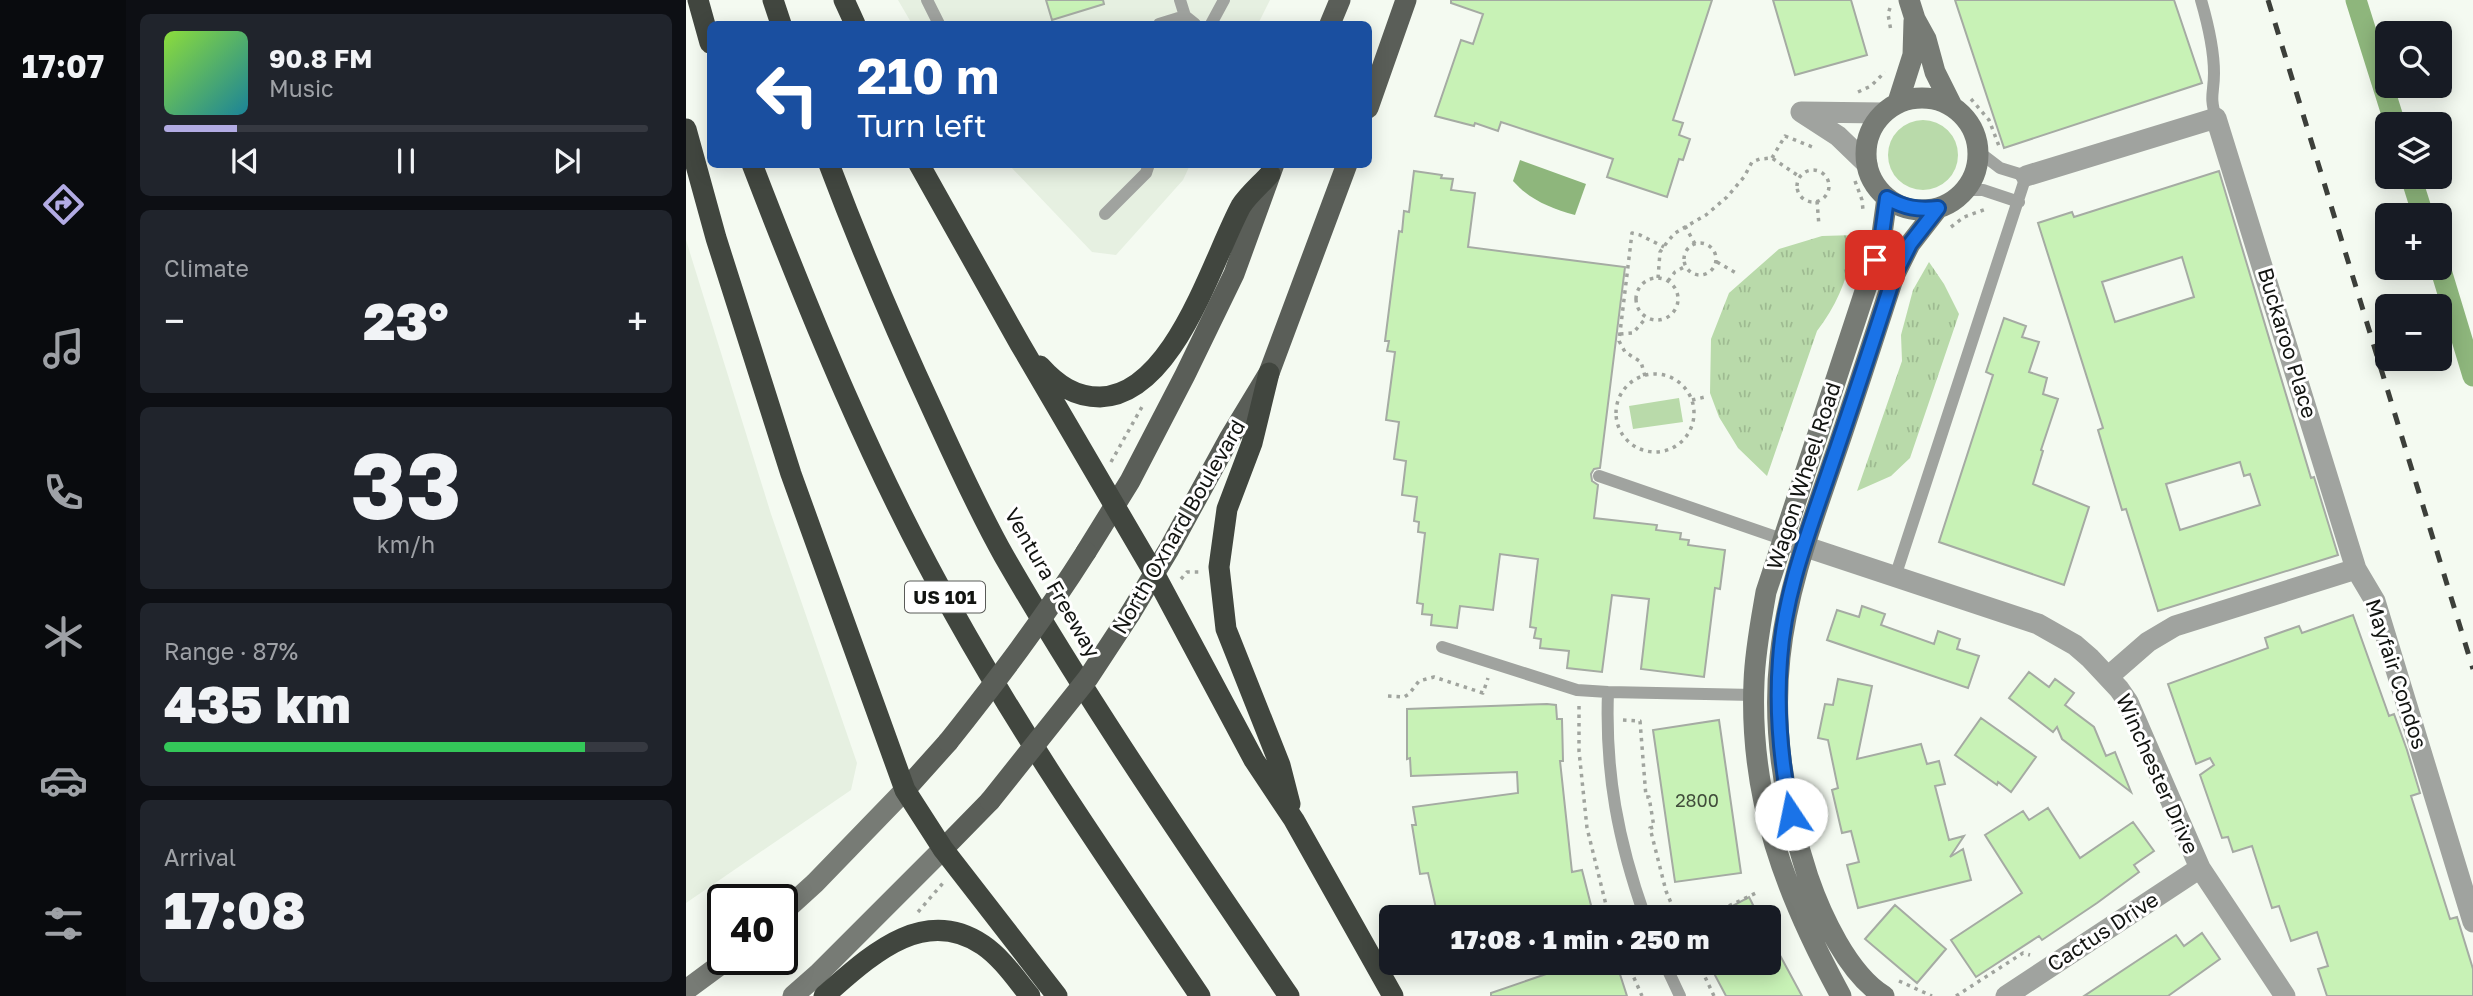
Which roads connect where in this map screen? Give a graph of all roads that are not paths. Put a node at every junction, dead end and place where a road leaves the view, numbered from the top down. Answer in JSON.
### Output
{"nodes":[{"id":1,"x":698,"y":0,"type":"edge"},
{"id":2,"x":773,"y":0,"type":"edge"},
{"id":3,"x":844,"y":0,"type":"edge"},
{"id":4,"x":927,"y":0,"type":"edge"},
{"id":5,"x":1180,"y":0,"type":"edge"},
{"id":6,"x":1224,"y":0,"type":"edge"},
{"id":7,"x":1340,"y":0,"type":"edge"},
{"id":8,"x":1406,"y":0,"type":"edge"},
{"id":9,"x":2201,"y":0,"type":"edge"},
{"id":10,"x":1912,"y":10,"type":"edge"},
{"id":11,"x":1190,"y":20,"type":"edge"},
{"id":12,"x":780,"y":21,"type":"edge"},
{"id":13,"x":854,"y":21,"type":"edge"},
{"id":14,"x":938,"y":21,"type":"edge"},
{"id":15,"x":1213,"y":21,"type":"edge"},
{"id":16,"x":1331,"y":21,"type":"edge"},
{"id":17,"x":707,"y":32,"type":"edge"},
{"id":18,"x":1372,"y":97,"type":"edge"},
{"id":19,"x":1952,"y":106,"type":"junction"},
{"id":20,"x":1891,"y":107,"type":"junction"},
{"id":21,"x":2216,"y":118,"type":"junction"},
{"id":22,"x":686,"y":129,"type":"edge"},
{"id":23,"x":1979,"y":152,"type":"junction"},
{"id":24,"x":754,"y":168,"type":"edge"},
{"id":25,"x":831,"y":168,"type":"edge"},
{"id":26,"x":921,"y":168,"type":"edge"},
{"id":27,"x":1148,"y":168,"type":"edge"},
{"id":28,"x":1346,"y":168,"type":"edge"},
{"id":29,"x":1272,"y":169,"type":"edge"},
{"id":30,"x":1861,"y":172,"type":"junction"},
{"id":31,"x":2026,"y":176,"type":"junction"},
{"id":32,"x":1964,"y":190,"type":"junction"},
{"id":33,"x":1887,"y":198,"type":"junction"},
{"id":34,"x":2019,"y":202,"type":"junction"},
{"id":35,"x":1938,"y":208,"type":"junction"},
{"id":36,"x":1104,"y":214,"type":"dead end"},
{"id":37,"x":1020,"y":344,"type":"junction"},
{"id":38,"x":1269,"y":373,"type":"junction"},
{"id":39,"x":1599,"y":476,"type":"dead end"},
{"id":40,"x":1114,"y":507,"type":"junction"},
{"id":41,"x":1782,"y":539,"type":"junction"},
{"id":42,"x":1804,"y":546,"type":"junction"},
{"id":43,"x":2356,"y":569,"type":"junction"},
{"id":44,"x":1154,"y":573,"type":"junction"},
{"id":45,"x":1895,"y":577,"type":"junction"},
{"id":46,"x":1441,"y":647,"type":"dead end"},
{"id":47,"x":2109,"y":676,"type":"junction"},
{"id":48,"x":1608,"y":692,"type":"junction"},
{"id":49,"x":1754,"y":695,"type":"junction"},
{"id":50,"x":905,"y":790,"type":"junction"},
{"id":51,"x":1294,"y":820,"type":"junction"},
{"id":52,"x":943,"y":849,"type":"junction"},
{"id":53,"x":2200,"y":869,"type":"junction"},
{"id":54,"x":798,"y":898,"type":"edge"},
{"id":55,"x":1641,"y":905,"type":"edge"},
{"id":56,"x":2473,"y":922,"type":"edge"},
{"id":57,"x":707,"y":974,"type":"edge"},
{"id":58,"x":1670,"y":975,"type":"edge"},
{"id":59,"x":1890,"y":988,"type":"edge"},
{"id":60,"x":686,"y":990,"type":"edge"},
{"id":61,"x":793,"y":996,"type":"edge"},
{"id":62,"x":824,"y":996,"type":"edge"},
{"id":63,"x":1031,"y":996,"type":"edge"},
{"id":64,"x":1057,"y":996,"type":"edge"},
{"id":65,"x":1200,"y":996,"type":"edge"},
{"id":66,"x":1289,"y":996,"type":"edge"},
{"id":67,"x":1393,"y":996,"type":"edge"},
{"id":68,"x":1680,"y":996,"type":"edge"},
{"id":69,"x":1841,"y":996,"type":"edge"},
{"id":70,"x":2006,"y":996,"type":"edge"},
{"id":71,"x":2286,"y":996,"type":"edge"}],
"edges":[{"from":1,"to":17,"type":"highway"},
{"from":2,"to":12,"type":"highway"},
{"from":3,"to":13,"type":"highway"},
{"from":4,"to":14,"type":"lane"},
{"from":5,"to":11,"type":"lane"},
{"from":6,"to":15,"type":"lane"},
{"from":7,"to":16,"type":"main road"},
{"from":8,"to":18,"type":"main road"},
{"from":9,"to":21,"type":"lane"},
{"from":10,"to":19,"type":"street"},
{"from":10,"to":20,"type":"street"},
{"from":19,"to":20,"type":"street"},
{"from":19,"to":23,"type":"street"},
{"from":20,"to":30,"type":"street"},
{"from":20,"to":30,"type":"street"},
{"from":21,"to":31,"type":"street"},
{"from":21,"to":43,"type":"street","name":"Buckaroo Place"},
{"from":22,"to":50,"type":"highway"},
{"from":23,"to":31,"type":"lane"},
{"from":23,"to":32,"type":"street"},
{"from":24,"to":65,"type":"highway","number":"US 101"},
{"from":25,"to":66,"type":"highway","name":"Ventura Freeway","number":"US 101"},
{"from":26,"to":37,"type":"highway"},
{"from":27,"to":36,"type":"lane"},
{"from":28,"to":38,"type":"main road","name":"North Oxnard Boulevard"},
{"from":29,"to":37,"type":"highway"},
{"from":29,"to":40,"type":"main road"},
{"from":30,"to":33,"type":"street"},
{"from":31,"to":34,"type":"lane"},
{"from":32,"to":34,"type":"lane"},
{"from":32,"to":35,"type":"street"},
{"from":33,"to":35,"type":"street"},
{"from":33,"to":41,"type":"street","name":"Wagon Wheel Road"},
{"from":34,"to":45,"type":"lane"},
{"from":35,"to":42,"type":"street","name":"Wagon Wheel Road"},
{"from":37,"to":40,"type":"highway"},
{"from":38,"to":44,"type":"main road","name":"North Oxnard Boulevard"},
{"from":38,"to":51,"type":"highway"},
{"from":39,"to":41,"type":"lane"},
{"from":40,"to":44,"type":"highway"},
{"from":40,"to":50,"type":"main road","bridge":true},
{"from":41,"to":42,"type":"street","name":"Winchester Drive"},
{"from":41,"to":49,"type":"street","name":"Wagon Wheel Road"},
{"from":42,"to":45,"type":"street","name":"Winchester Drive"},
{"from":42,"to":59,"type":"street","name":"Wagon Wheel Road"},
{"from":43,"to":47,"type":"street"},
{"from":43,"to":56,"type":"street","name":"Mayfair Condos"},
{"from":44,"to":51,"type":"highway"},
{"from":44,"to":52,"type":"main road","name":"North Oxnard Boulevard","bridge":true},
{"from":45,"to":47,"type":"street","name":"Winchester Drive"},
{"from":46,"to":48,"type":"lane"},
{"from":47,"to":53,"type":"street","name":"Winchester Drive"},
{"from":48,"to":49,"type":"lane"},
{"from":48,"to":55,"type":"lane"},
{"from":49,"to":69,"type":"street","name":"Wagon Wheel Road"},
{"from":50,"to":52,"type":"highway"},
{"from":50,"to":54,"type":"street"},
{"from":51,"to":67,"type":"highway"},
{"from":52,"to":61,"type":"street","name":"North Oxnard Boulevard"},
{"from":52,"to":64,"type":"highway"},
{"from":53,"to":70,"type":"street","name":"Cactus Drive"},
{"from":53,"to":71,"type":"street","name":"Winchester Drive"},
{"from":57,"to":60,"type":"street"},
{"from":58,"to":68,"type":"lane"},
{"from":62,"to":63,"type":"highway"}]}
